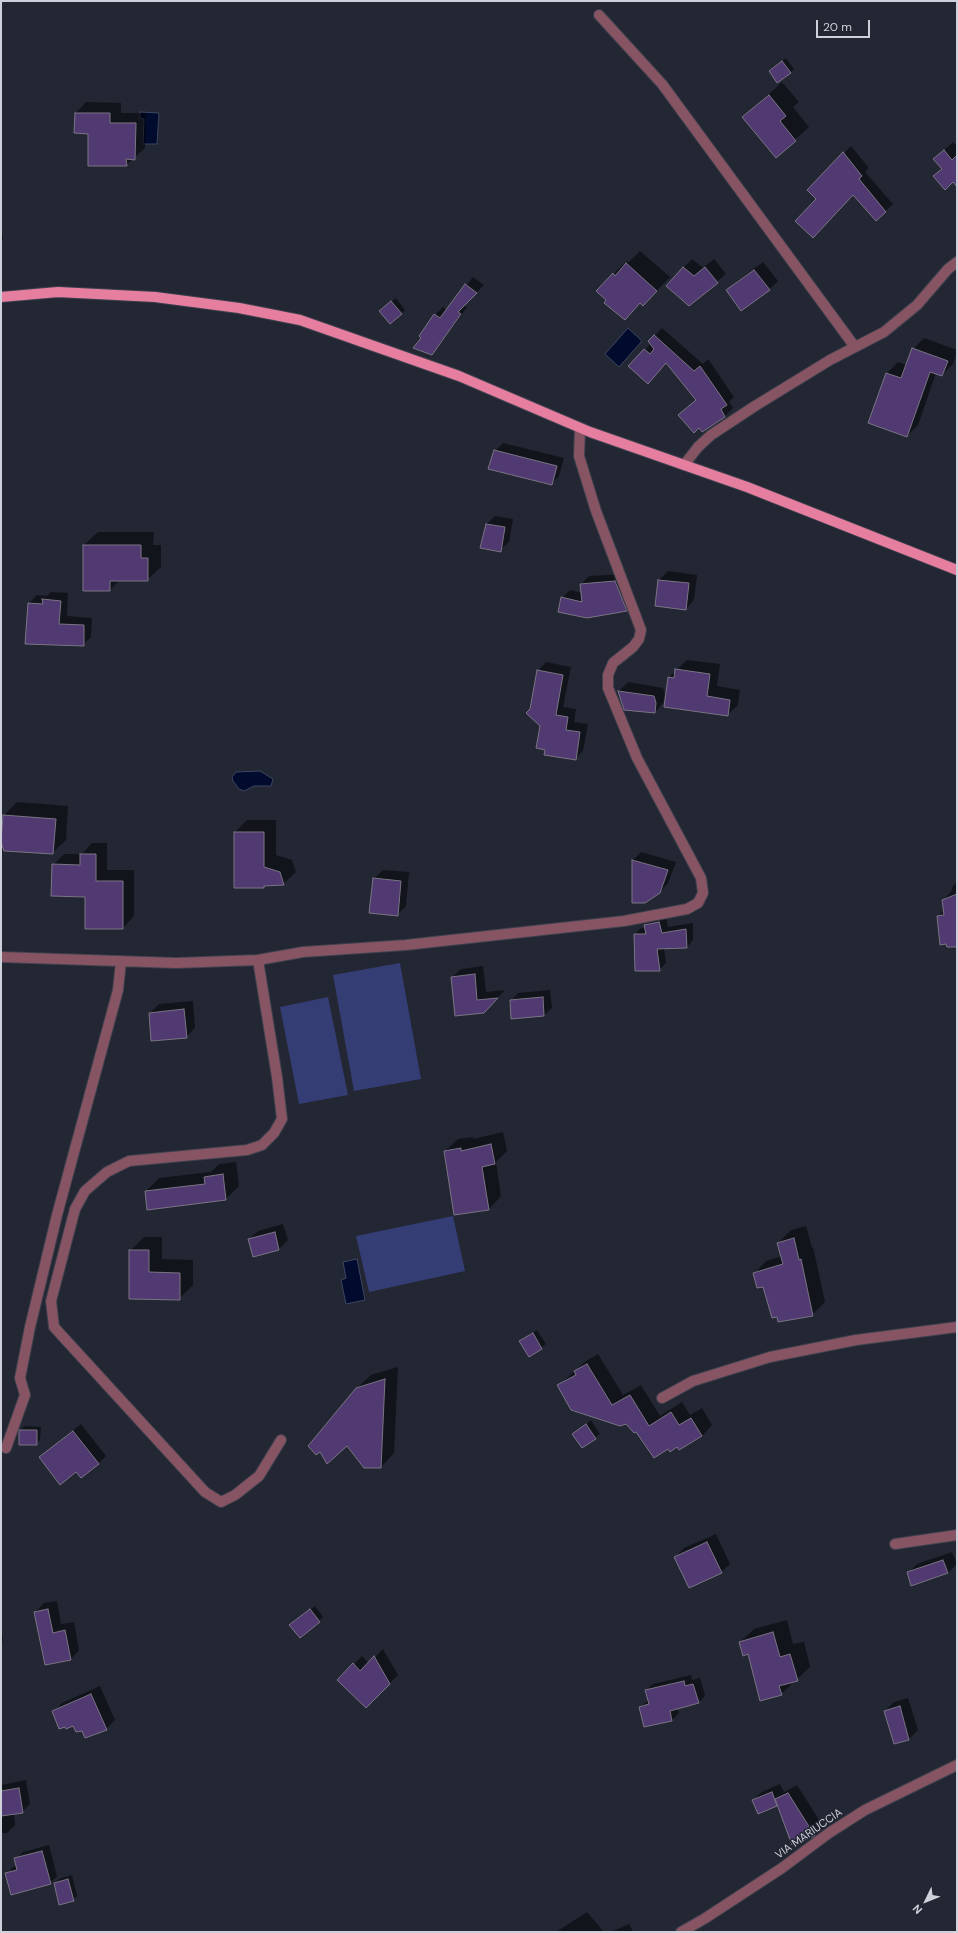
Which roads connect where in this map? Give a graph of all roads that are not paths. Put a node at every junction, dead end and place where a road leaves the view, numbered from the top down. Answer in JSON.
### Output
{"nodes":[{"id":1,"x":599,"y":15,"type":"dead end"},
{"id":2,"x":957,"y":262,"type":"edge"},
{"id":3,"x":1,"y":297,"type":"edge"},
{"id":4,"x":855,"y":347,"type":"junction"},
{"id":5,"x":580,"y":428,"type":"junction"},
{"id":6,"x":684,"y":465,"type":"junction"},
{"id":7,"x":957,"y":570,"type":"edge"},
{"id":8,"x":1,"y":957,"type":"edge"},
{"id":9,"x":121,"y":960,"type":"junction"},
{"id":10,"x":258,"y":960,"type":"junction"},
{"id":11,"x":957,"y":1326,"type":"edge"},
{"id":12,"x":662,"y":1398,"type":"dead end"},
{"id":13,"x":281,"y":1440,"type":"dead end"},
{"id":14,"x":6,"y":1448,"type":"dead end"},
{"id":15,"x":957,"y":1535,"type":"edge"},
{"id":16,"x":895,"y":1544,"type":"dead end"},
{"id":17,"x":957,"y":1765,"type":"edge"},
{"id":18,"x":681,"y":1932,"type":"edge"}],
"edges":[{"from":1,"to":4,"type":"street"},
{"from":2,"to":4,"type":"street"},
{"from":3,"to":5,"type":"main road"},
{"from":4,"to":6,"type":"street"},
{"from":5,"to":6,"type":"main road"},
{"from":5,"to":10,"type":"street"},
{"from":6,"to":7,"type":"main road"},
{"from":8,"to":9,"type":"street"},
{"from":9,"to":10,"type":"street"},
{"from":9,"to":14,"type":"street"},
{"from":10,"to":13,"type":"street"},
{"from":11,"to":12,"type":"street"},
{"from":15,"to":16,"type":"street"},
{"from":17,"to":18,"type":"street","name":"VIA MARIUCCIA"}]}
